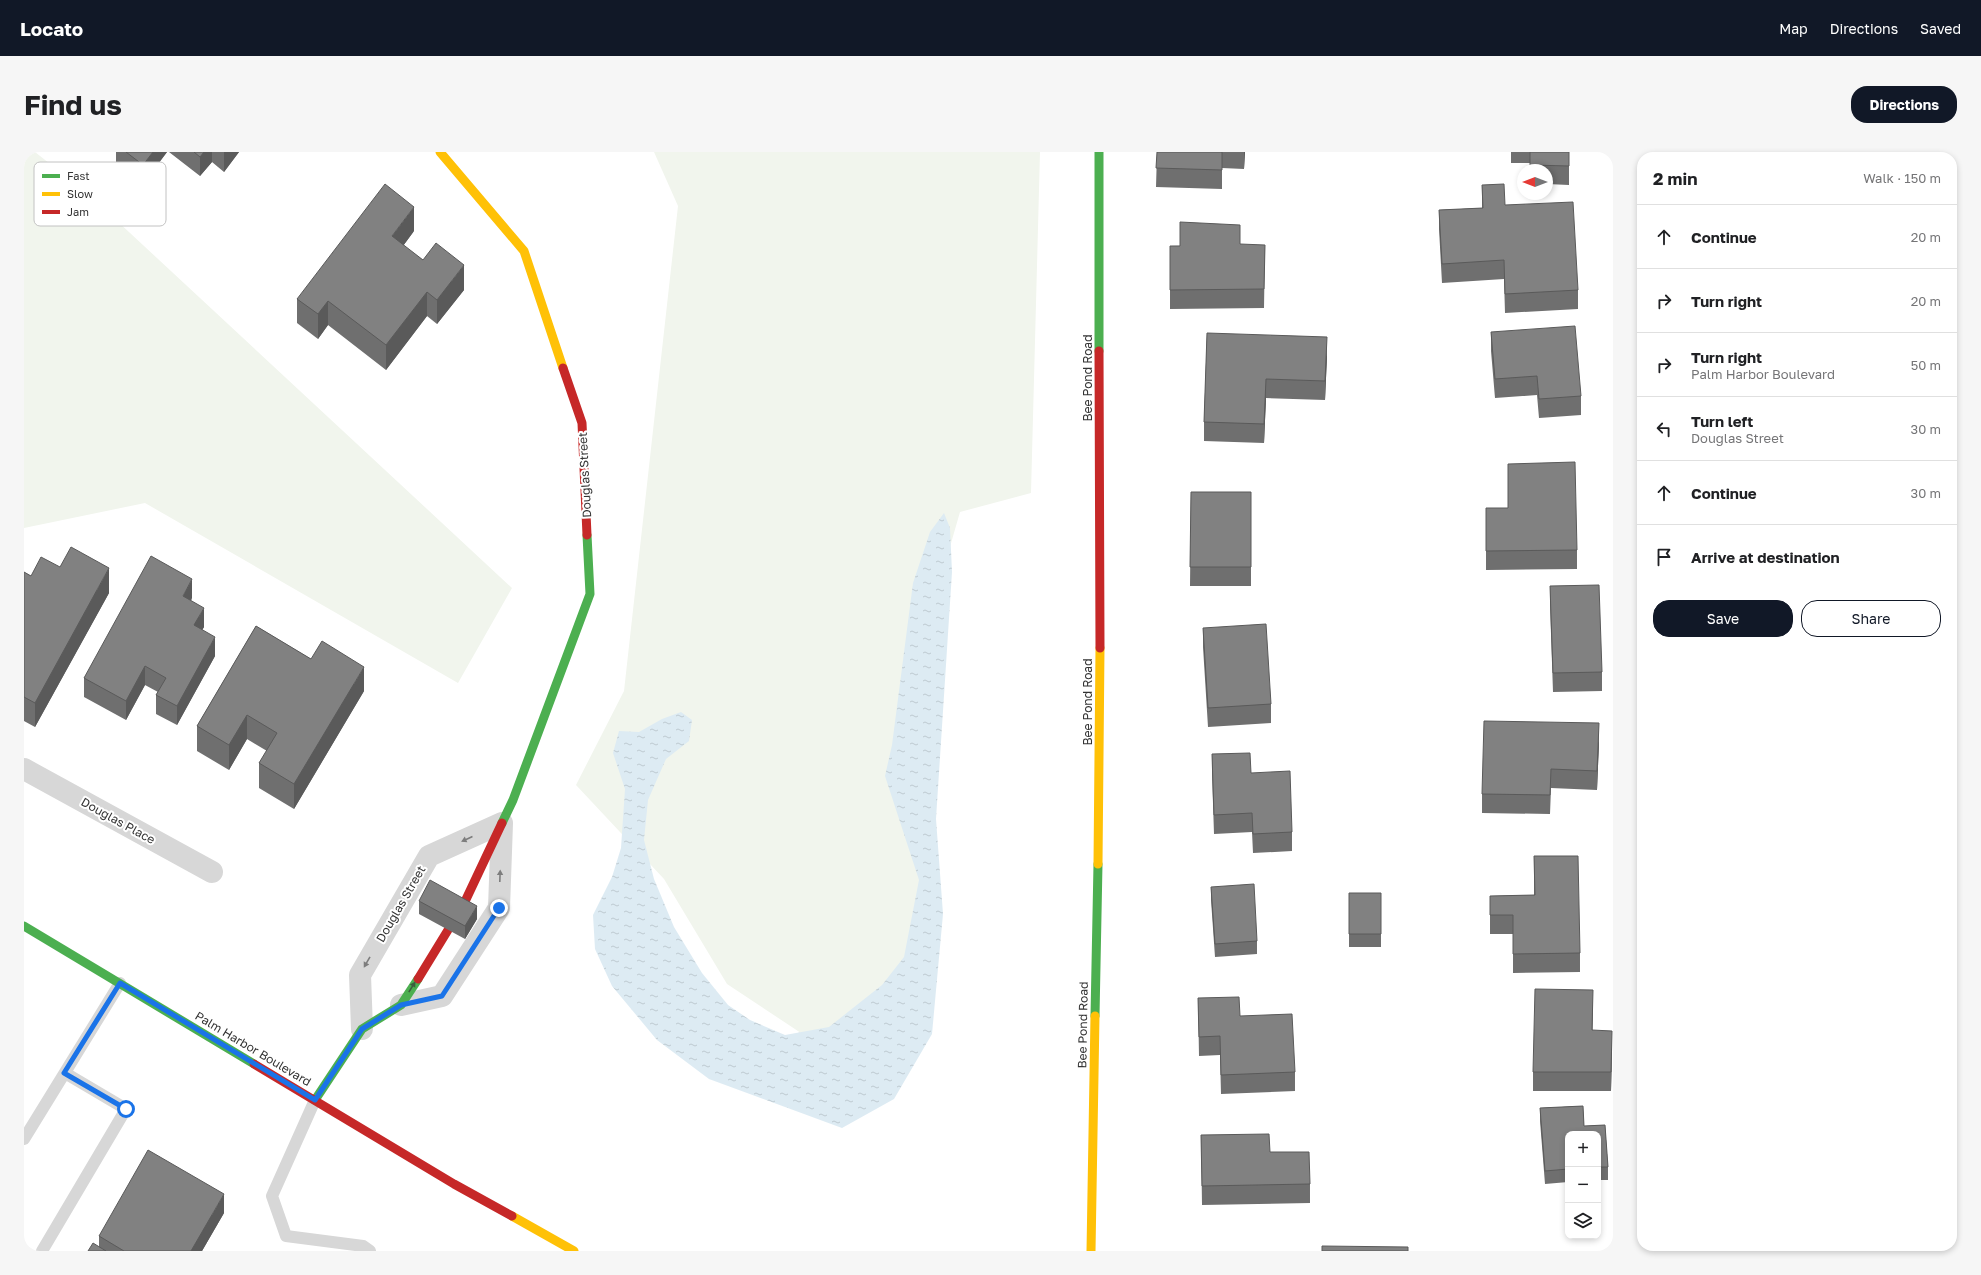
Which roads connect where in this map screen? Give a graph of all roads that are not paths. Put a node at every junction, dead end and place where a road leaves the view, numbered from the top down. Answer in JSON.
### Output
{"nodes":[{"id":1,"x":440,"y":152,"type":"edge"},
{"id":2,"x":1100,"y":152,"type":"edge"},
{"id":3,"x":24,"y":769,"type":"edge"},
{"id":4,"x":502,"y":823,"type":"junction"},
{"id":5,"x":212,"y":872,"type":"dead end"},
{"id":6,"x":461,"y":910,"type":"edge"},
{"id":7,"x":24,"y":926,"type":"edge"},
{"id":8,"x":448,"y":930,"type":"edge"},
{"id":9,"x":120,"y":983,"type":"junction"},
{"id":10,"x":401,"y":1005,"type":"junction"},
{"id":11,"x":362,"y":1029,"type":"junction"},
{"id":12,"x":64,"y":1073,"type":"junction"},
{"id":13,"x":315,"y":1100,"type":"junction"},
{"id":14,"x":24,"y":1139,"type":"edge"},
{"id":15,"x":42,"y":1251,"type":"edge"},
{"id":16,"x":370,"y":1251,"type":"edge"},
{"id":17,"x":574,"y":1251,"type":"edge"},
{"id":18,"x":1091,"y":1251,"type":"edge"}],
"edges":[{"from":1,"to":4,"type":"street","name":"Douglas Street"},
{"from":2,"to":18,"type":"street","name":"Bee Pond Road"},
{"from":3,"to":5,"type":"street","name":"Douglas Place"},
{"from":4,"to":6,"type":"street","name":"Douglas Street"},
{"from":10,"to":4,"type":"street","one_way":true},
{"from":4,"to":11,"type":"street","name":"Douglas Street","one_way":true},
{"from":7,"to":9,"type":"street","name":"Palm Harbor Boulevard"},
{"from":10,"to":8,"type":"street","one_way":true},
{"from":9,"to":12,"type":"lane"},
{"from":9,"to":13,"type":"street","name":"Palm Harbor Boulevard"},
{"from":10,"to":11,"type":"street"},
{"from":11,"to":13,"type":"street"},
{"from":12,"to":14,"type":"lane"},
{"from":12,"to":15,"type":"lane"},
{"from":13,"to":16,"type":"lane"},
{"from":13,"to":17,"type":"street","name":"Palm Harbor Boulevard"}]}
